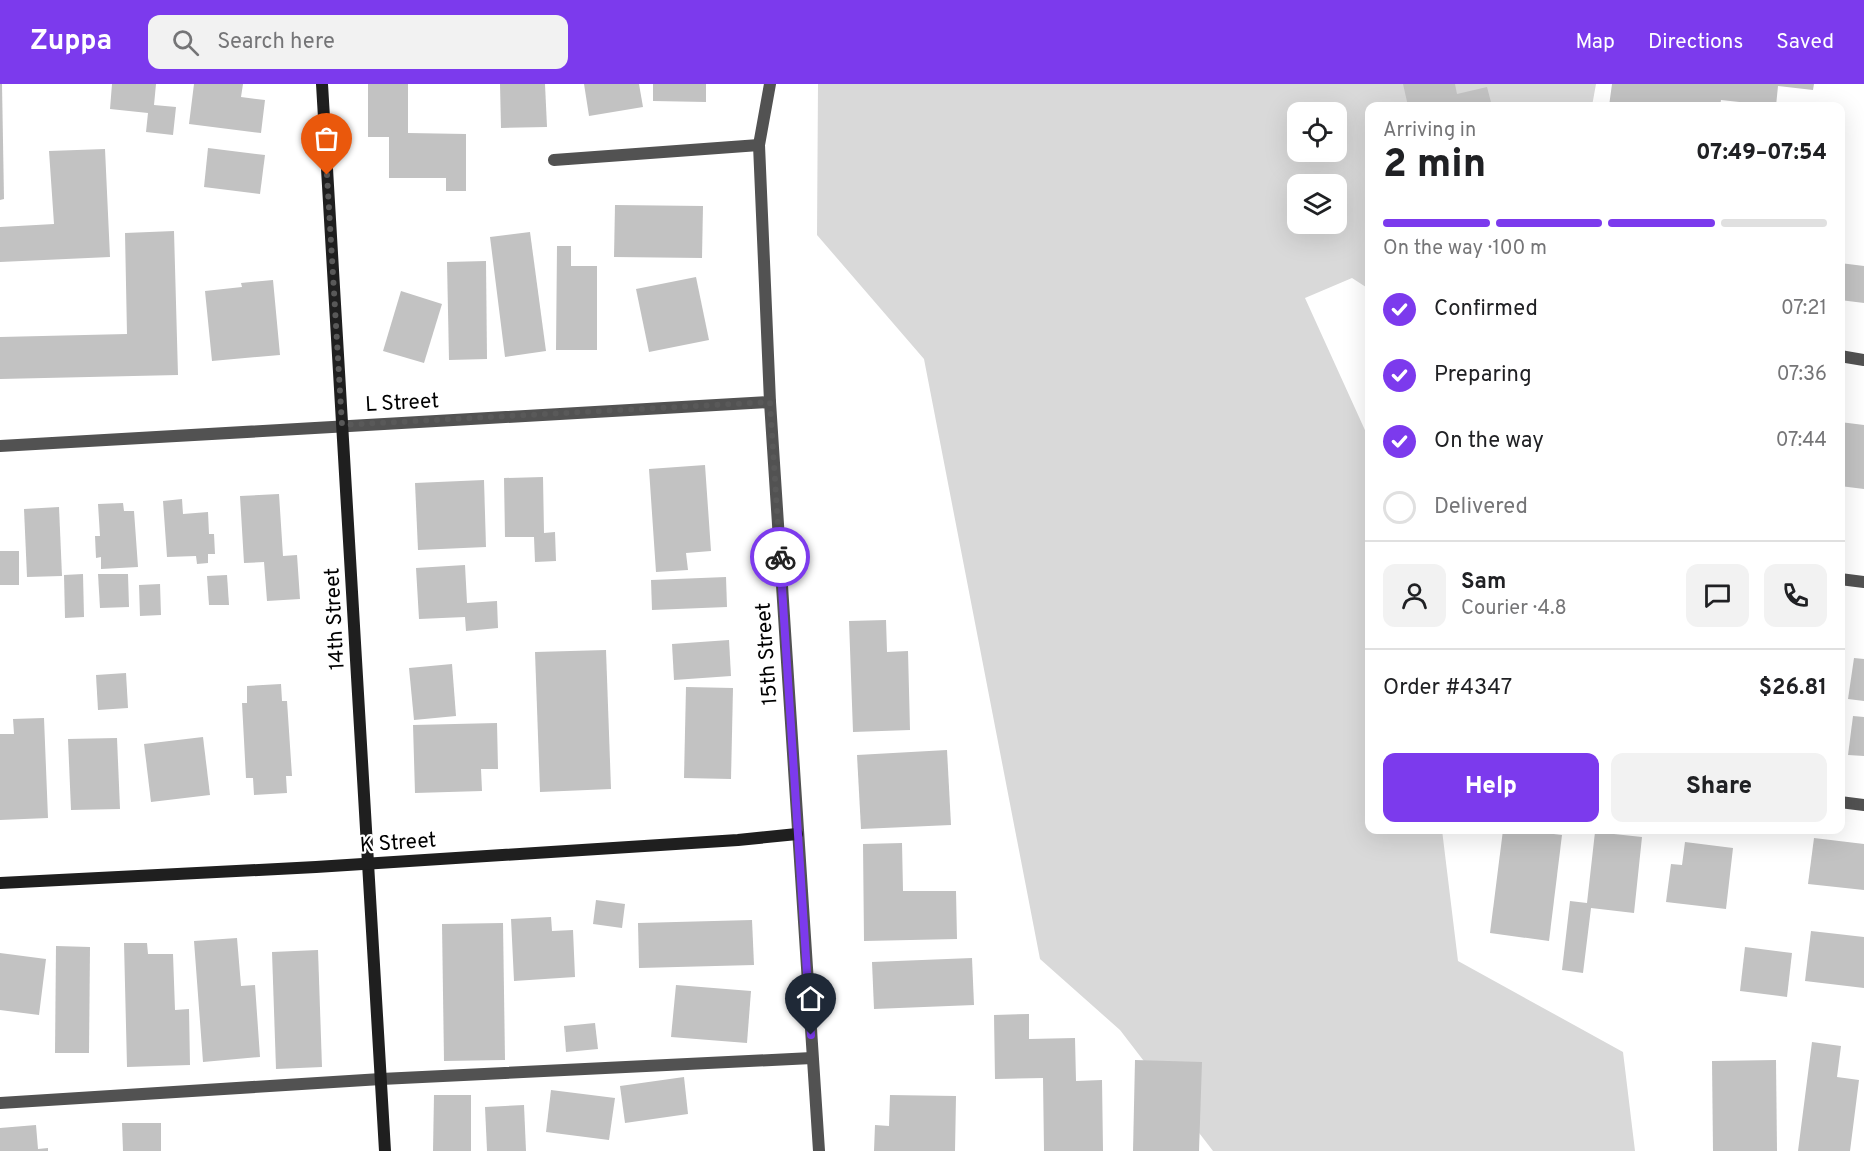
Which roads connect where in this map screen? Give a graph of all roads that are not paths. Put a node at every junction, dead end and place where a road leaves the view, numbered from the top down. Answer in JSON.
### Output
{"nodes":[{"id":1,"x":322,"y":84,"type":"edge"},
{"id":2,"x":770,"y":84,"type":"edge"},
{"id":3,"x":759,"y":145,"type":"junction"},
{"id":4,"x":554,"y":160,"type":"dead end"},
{"id":5,"x":1845,"y":358,"type":"edge"},
{"id":6,"x":1864,"y":360,"type":"edge"},
{"id":7,"x":770,"y":402,"type":"junction"},
{"id":8,"x":342,"y":425,"type":"junction"},
{"id":9,"x":0,"y":446,"type":"edge"},
{"id":10,"x":1845,"y":580,"type":"edge"},
{"id":11,"x":1864,"y":582,"type":"edge"},
{"id":12,"x":1845,"y":803,"type":"edge"},
{"id":13,"x":1864,"y":805,"type":"edge"},
{"id":14,"x":798,"y":834,"type":"junction"},
{"id":15,"x":368,"y":863,"type":"junction"},
{"id":16,"x":0,"y":883,"type":"edge"},
{"id":17,"x":813,"y":1058,"type":"junction"},
{"id":18,"x":381,"y":1079,"type":"junction"},
{"id":19,"x":0,"y":1102,"type":"edge"},
{"id":20,"x":385,"y":1151,"type":"edge"},
{"id":21,"x":819,"y":1151,"type":"edge"}],
"edges":[{"from":1,"to":8,"type":"street","name":"14th Street"},
{"from":2,"to":3,"type":"street","name":"15th Street"},
{"from":3,"to":4,"type":"street"},
{"from":3,"to":7,"type":"street","name":"15th Street"},
{"from":5,"to":6,"type":"street"},
{"from":7,"to":8,"type":"street","name":"L Street"},
{"from":7,"to":14,"type":"street","name":"15th Street"},
{"from":8,"to":9,"type":"street","name":"L Street"},
{"from":8,"to":15,"type":"street","name":"14th Street"},
{"from":10,"to":11,"type":"street"},
{"from":12,"to":13,"type":"street"},
{"from":14,"to":15,"type":"street","name":"K Street"},
{"from":14,"to":17,"type":"street","name":"15th Street"},
{"from":15,"to":16,"type":"street","name":"K Street"},
{"from":15,"to":18,"type":"street","name":"14th Street"},
{"from":17,"to":18,"type":"street"},
{"from":17,"to":21,"type":"street","name":"15th Street"},
{"from":18,"to":19,"type":"street"},
{"from":18,"to":20,"type":"street","name":"14th Street"}]}
